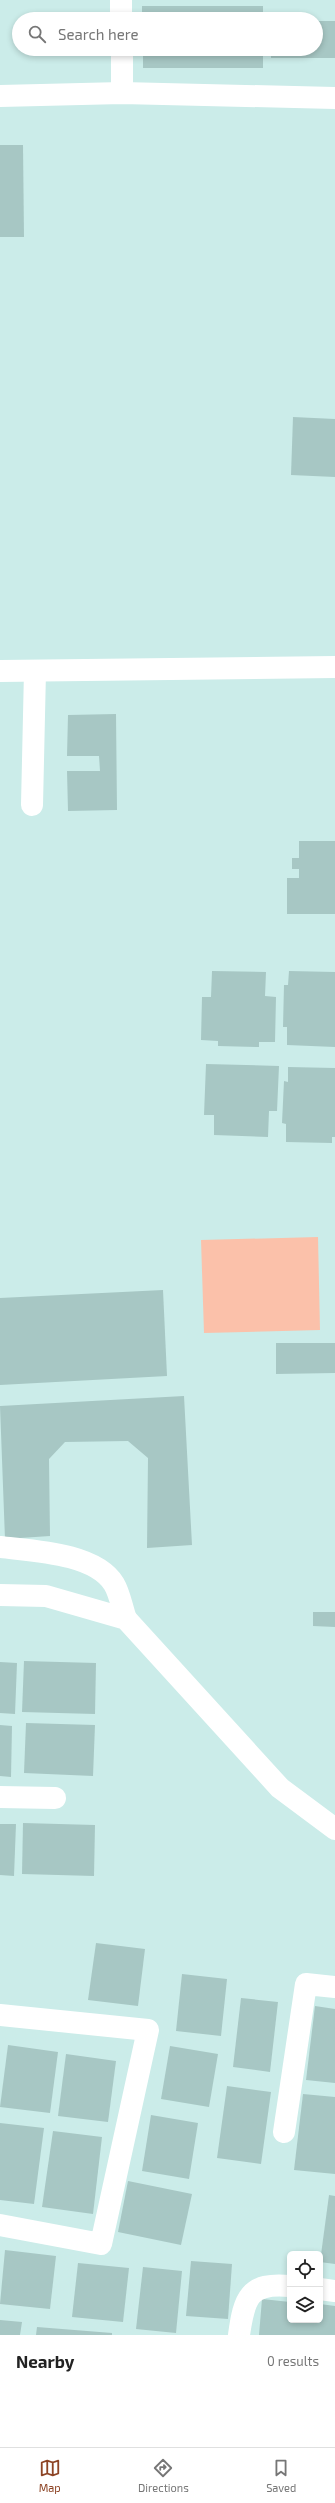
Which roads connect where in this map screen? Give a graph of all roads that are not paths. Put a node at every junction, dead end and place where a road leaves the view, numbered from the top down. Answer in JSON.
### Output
{"nodes":[{"id":1,"x":121,"y":0,"type":"edge"},
{"id":2,"x":121,"y":12,"type":"edge"},
{"id":3,"x":122,"y":56,"type":"edge"},
{"id":4,"x":122,"y":93,"type":"junction"},
{"id":5,"x":0,"y":96,"type":"edge"},
{"id":6,"x":335,"y":98,"type":"edge"},
{"id":7,"x":335,"y":667,"type":"edge"},
{"id":8,"x":0,"y":671,"type":"edge"},
{"id":9,"x":35,"y":671,"type":"junction"},
{"id":10,"x":32,"y":805,"type":"dead end"},
{"id":11,"x":0,"y":1547,"type":"edge"},
{"id":12,"x":0,"y":1595,"type":"edge"},
{"id":13,"x":126,"y":1619,"type":"junction"},
{"id":14,"x":0,"y":1797,"type":"edge"},
{"id":15,"x":55,"y":1798,"type":"dead end"},
{"id":16,"x":335,"y":1829,"type":"edge"},
{"id":17,"x":335,"y":1987,"type":"edge"},
{"id":18,"x":1,"y":2017,"type":"edge"},
{"id":19,"x":284,"y":2132,"type":"dead end"},
{"id":20,"x":0,"y":2225,"type":"edge"},
{"id":21,"x":287,"y":2286,"type":"edge"},
{"id":22,"x":323,"y":2289,"type":"edge"},
{"id":23,"x":335,"y":2291,"type":"edge"},
{"id":24,"x":239,"y":2335,"type":"edge"}],
"edges":[{"from":1,"to":2,"type":"street"},
{"from":3,"to":4,"type":"street"},
{"from":4,"to":5,"type":"street"},
{"from":4,"to":6,"type":"street"},
{"from":7,"to":9,"type":"street"},
{"from":8,"to":9,"type":"street"},
{"from":9,"to":10,"type":"street"},
{"from":11,"to":13,"type":"street"},
{"from":12,"to":13,"type":"street"},
{"from":13,"to":16,"type":"street"},
{"from":14,"to":15,"type":"street"},
{"from":17,"to":19,"type":"street"},
{"from":18,"to":20,"type":"street"},
{"from":21,"to":24,"type":"street"},
{"from":22,"to":23,"type":"street"}]}
